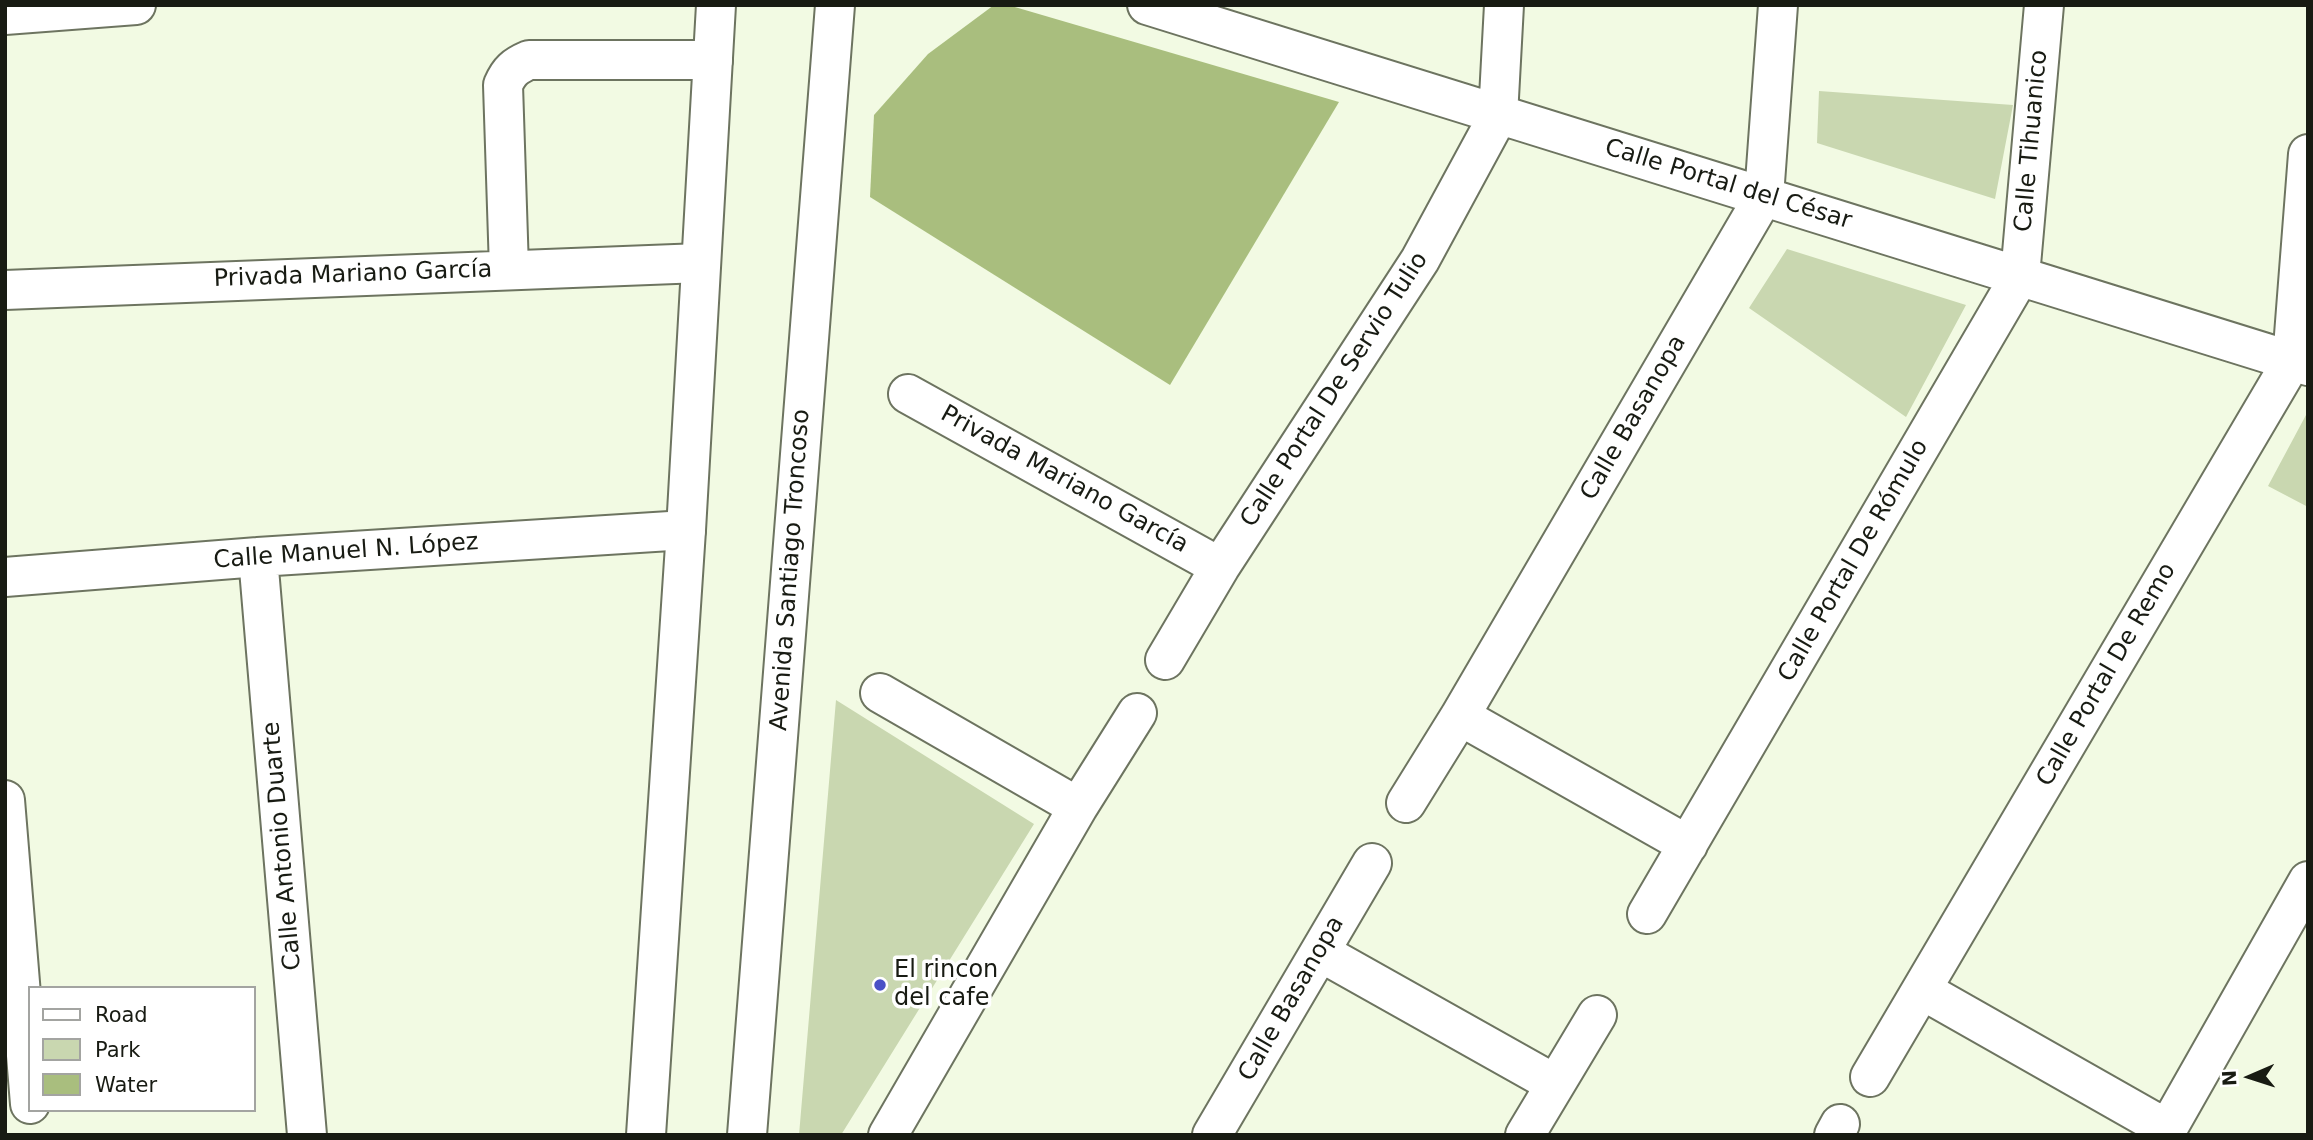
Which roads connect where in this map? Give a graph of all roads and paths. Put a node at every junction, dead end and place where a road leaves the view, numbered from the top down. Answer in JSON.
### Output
{"nodes":[{"id":1,"x":136,"y":5,"type":"edge"},
{"id":2,"x":716,"y":5,"type":"edge"},
{"id":3,"x":835,"y":5,"type":"edge"},
{"id":4,"x":1147,"y":5,"type":"edge"},
{"id":5,"x":1504,"y":5,"type":"edge"},
{"id":6,"x":1778,"y":5,"type":"edge"},
{"id":7,"x":2044,"y":5,"type":"edge"},
{"id":8,"x":5,"y":15,"type":"edge"},
{"id":9,"x":713,"y":60,"type":"junction"},
{"id":10,"x":1498,"y":116,"type":"junction"},
{"id":11,"x":2308,"y":154,"type":"edge"},
{"id":12,"x":1764,"y":196,"type":"junction"},
{"id":13,"x":701,"y":263,"type":"junction"},
{"id":14,"x":509,"y":269,"type":"junction"},
{"id":15,"x":2020,"y":276,"type":"junction"},
{"id":16,"x":5,"y":290,"type":"edge"},
{"id":17,"x":2300,"y":363,"type":"edge"},
{"id":18,"x":908,"y":394,"type":"dead end"},
{"id":19,"x":687,"y":530,"type":"junction"},
{"id":20,"x":258,"y":556,"type":"junction"},
{"id":21,"x":1220,"y":567,"type":"junction"},
{"id":22,"x":5,"y":578,"type":"edge"},
{"id":23,"x":1165,"y":660,"type":"dead end"},
{"id":24,"x":880,"y":693,"type":"dead end"},
{"id":25,"x":1137,"y":713,"type":"dead end"},
{"id":26,"x":1460,"y":716,"type":"junction"},
{"id":27,"x":5,"y":800,"type":"edge"},
{"id":28,"x":1406,"y":803,"type":"dead end"},
{"id":29,"x":1078,"y":807,"type":"junction"},
{"id":30,"x":1688,"y":845,"type":"junction"},
{"id":31,"x":1372,"y":863,"type":"dead end"},
{"id":32,"x":2308,"y":881,"type":"edge"},
{"id":33,"x":1647,"y":915,"type":"dead end"},
{"id":34,"x":1320,"y":952,"type":"junction"},
{"id":35,"x":1922,"y":990,"type":"junction"},
{"id":36,"x":1597,"y":1015,"type":"dead end"},
{"id":37,"x":1870,"y":1077,"type":"dead end"},
{"id":38,"x":28,"y":1080,"type":"edge"},
{"id":39,"x":1555,"y":1084,"type":"junction"},
{"id":40,"x":30,"y":1112,"type":"edge"},
{"id":41,"x":2166,"y":1132,"type":"edge"},
{"id":42,"x":32,"y":1135,"type":"edge"},
{"id":43,"x":307,"y":1135,"type":"edge"},
{"id":44,"x":646,"y":1135,"type":"edge"},
{"id":45,"x":747,"y":1135,"type":"edge"},
{"id":46,"x":888,"y":1135,"type":"edge"},
{"id":47,"x":1212,"y":1135,"type":"edge"},
{"id":48,"x":1525,"y":1135,"type":"edge"}],
"edges":[{"from":1,"to":8,"type":"street"},
{"from":2,"to":9,"type":"street"},
{"from":3,"to":45,"type":"street","name":"Avenida Santiago Troncoso"},
{"from":4,"to":10,"type":"street","name":"Calle Portal del César"},
{"from":5,"to":10,"type":"street"},
{"from":6,"to":12,"type":"street","name":"Calle Basanopa"},
{"from":7,"to":15,"type":"street","name":"Calle Tihuanico"},
{"from":9,"to":13,"type":"street"},
{"from":9,"to":14,"type":"street"},
{"from":10,"to":12,"type":"street","name":"Calle Portal del César"},
{"from":10,"to":21,"type":"street","name":"Calle Portal De Servio Tulio"},
{"from":11,"to":17,"type":"street"},
{"from":12,"to":15,"type":"street","name":"Calle Portal del César"},
{"from":12,"to":26,"type":"street","name":"Calle Basanopa"},
{"from":13,"to":14,"type":"street","name":"Privada Mariano García"},
{"from":13,"to":19,"type":"street"},
{"from":14,"to":16,"type":"street","name":"Privada Mariano García"},
{"from":15,"to":17,"type":"street","name":"Calle Portal del César"},
{"from":15,"to":30,"type":"street","name":"Calle Portal De Rómulo"},
{"from":17,"to":35,"type":"street","name":"Calle Portal De Remo"},
{"from":18,"to":21,"type":"street","name":"Privada Mariano García"},
{"from":19,"to":20,"type":"street","name":"Calle Manuel N. López"},
{"from":19,"to":44,"type":"street"},
{"from":20,"to":22,"type":"street","name":"Calle Manuel N. López"},
{"from":20,"to":43,"type":"street","name":"Calle Antonio Duarte"},
{"from":21,"to":23,"type":"street","name":"Calle Portal De Servio Tulio"},
{"from":24,"to":29,"type":"street"},
{"from":25,"to":29,"type":"street"},
{"from":26,"to":28,"type":"street","name":"Calle Basanopa"},
{"from":26,"to":30,"type":"street"},
{"from":27,"to":38,"type":"street"},
{"from":29,"to":46,"type":"street"},
{"from":30,"to":33,"type":"street","name":"Calle Portal De Rómulo"},
{"from":31,"to":34,"type":"street","name":"Calle Basanopa"},
{"from":32,"to":41,"type":"street"},
{"from":34,"to":39,"type":"street"},
{"from":34,"to":47,"type":"street","name":"Calle Basanopa"},
{"from":35,"to":37,"type":"street","name":"Calle Portal De Remo"},
{"from":35,"to":41,"type":"street"},
{"from":36,"to":39,"type":"street"},
{"from":39,"to":48,"type":"street"},
{"from":40,"to":42,"type":"street"}]}
